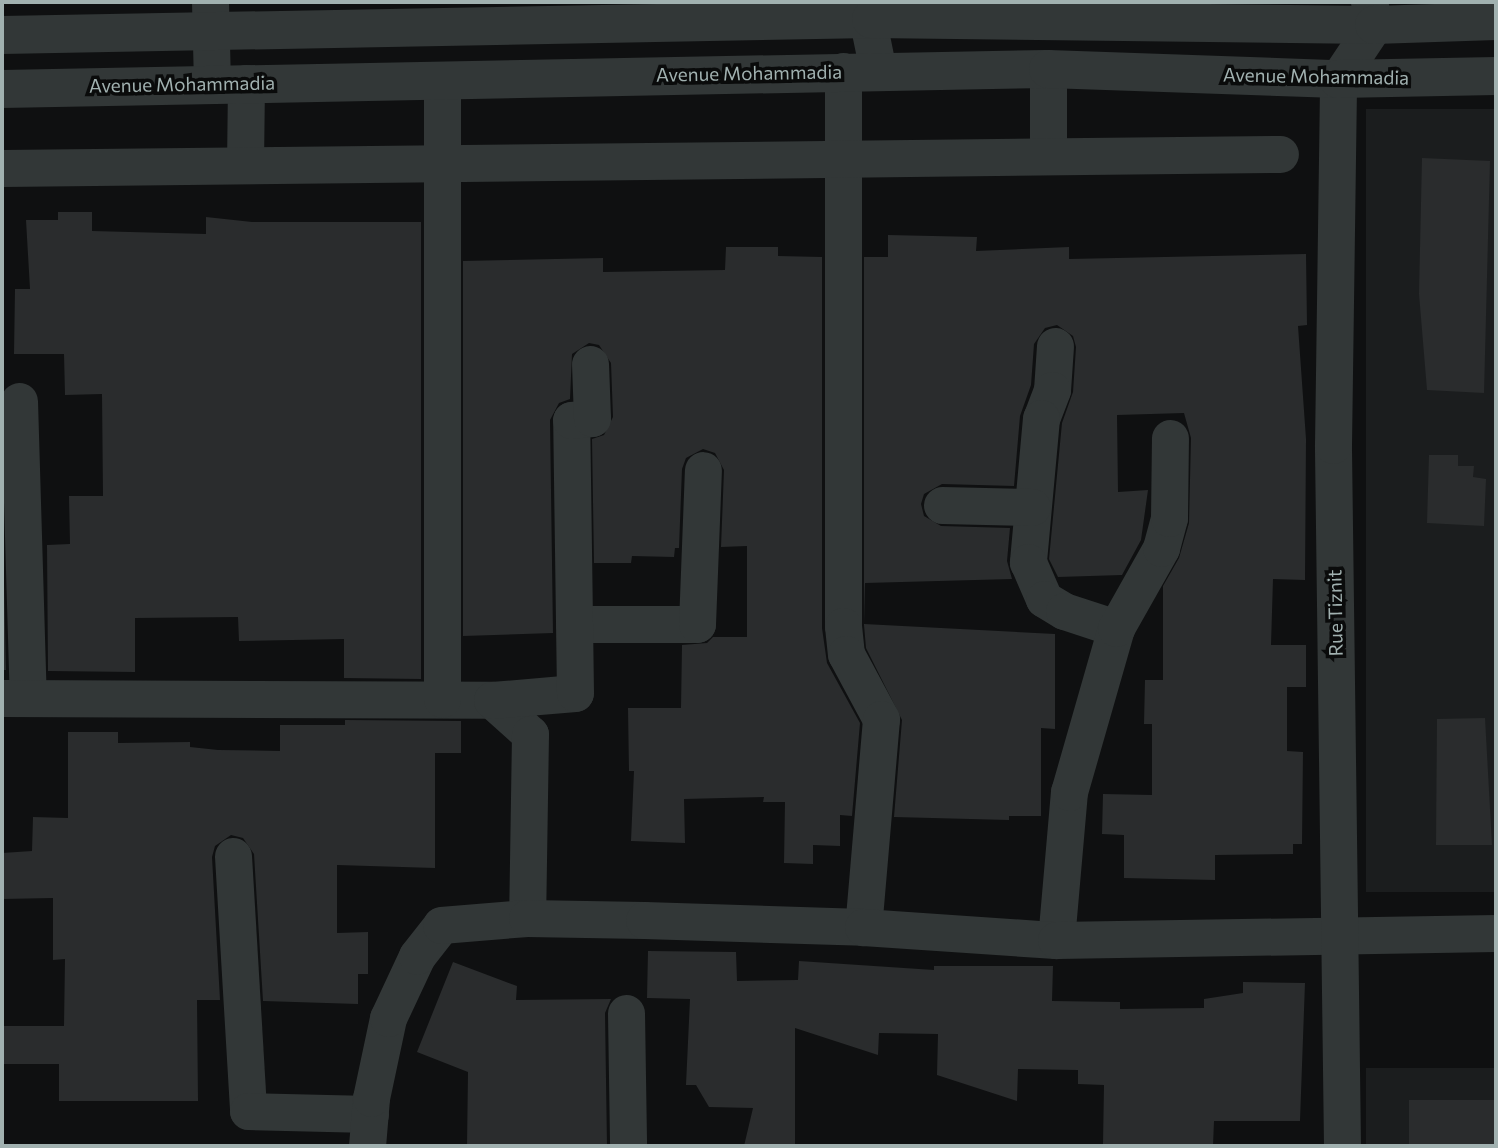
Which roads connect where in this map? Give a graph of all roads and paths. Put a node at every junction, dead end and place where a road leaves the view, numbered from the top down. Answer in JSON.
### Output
{"nodes":[{"id":1,"x":867,"y":10,"type":"edge"},
{"id":2,"x":1371,"y":14,"type":"edge"},
{"id":3,"x":211,"y":18,"type":"edge"},
{"id":4,"x":1496,"y":21,"type":"edge"},
{"id":5,"x":2,"y":36,"type":"edge"},
{"id":6,"x":1048,"y":69,"type":"junction"},
{"id":7,"x":860,"y":71,"type":"junction"},
{"id":8,"x":1496,"y":76,"type":"edge"},
{"id":9,"x":1338,"y":79,"type":"junction"},
{"id":10,"x":442,"y":80,"type":"junction"},
{"id":11,"x":229,"y":83,"type":"junction"},
{"id":12,"x":2,"y":89,"type":"edge"},
{"id":13,"x":1280,"y":153,"type":"dead end"},
{"id":14,"x":1048,"y":156,"type":"junction"},
{"id":15,"x":841,"y":159,"type":"junction"},
{"id":16,"x":442,"y":163,"type":"junction"},
{"id":17,"x":245,"y":165,"type":"junction"},
{"id":18,"x":2,"y":168,"type":"edge"},
{"id":19,"x":1055,"y":346,"type":"dead end"},
{"id":20,"x":590,"y":364,"type":"dead end"},
{"id":21,"x":19,"y":401,"type":"dead end"},
{"id":22,"x":1170,"y":438,"type":"dead end"},
{"id":23,"x":703,"y":470,"type":"dead end"},
{"id":24,"x":942,"y":505,"type":"dead end"},
{"id":25,"x":1032,"y":507,"type":"junction"},
{"id":26,"x":574,"y":624,"type":"junction"},
{"id":27,"x":1116,"y":628,"type":"junction"},
{"id":28,"x":15,"y":698,"type":"edge"},
{"id":29,"x":442,"y":699,"type":"junction"},
{"id":30,"x":492,"y":700,"type":"junction"},
{"id":31,"x":233,"y":856,"type":"dead end"},
{"id":32,"x":527,"y":918,"type":"junction"},
{"id":33,"x":863,"y":927,"type":"junction"},
{"id":34,"x":1496,"y":933,"type":"edge"},
{"id":35,"x":1339,"y":937,"type":"junction"},
{"id":36,"x":1056,"y":940,"type":"junction"},
{"id":37,"x":626,"y":1013,"type":"dead end"},
{"id":38,"x":368,"y":1130,"type":"edge"},
{"id":39,"x":628,"y":1146,"type":"edge"},
{"id":40,"x":1342,"y":1146,"type":"edge"}],
"edges":[{"from":1,"to":2,"type":"street"},
{"from":1,"to":3,"type":"street"},
{"from":1,"to":7,"type":"street"},
{"from":2,"to":4,"type":"street"},
{"from":2,"to":9,"type":"street"},
{"from":3,"to":5,"type":"street"},
{"from":3,"to":11,"type":"street"},
{"from":6,"to":7,"type":"street","name":"Avenue Mohammadia"},
{"from":6,"to":9,"type":"street","name":"Avenue Mohammadia"},
{"from":6,"to":14,"type":"street"},
{"from":7,"to":10,"type":"street","name":"Avenue Mohammadia"},
{"from":7,"to":15,"type":"street"},
{"from":8,"to":9,"type":"street","name":"Avenue Mohammadia"},
{"from":9,"to":35,"type":"street","name":"Rue Tiznit"},
{"from":10,"to":11,"type":"street","name":"Avenue Mohammadia"},
{"from":10,"to":16,"type":"street"},
{"from":11,"to":12,"type":"street","name":"Avenue Mohammadia"},
{"from":11,"to":17,"type":"street"},
{"from":13,"to":14,"type":"street"},
{"from":14,"to":15,"type":"street"},
{"from":15,"to":16,"type":"street"},
{"from":15,"to":33,"type":"street"},
{"from":16,"to":17,"type":"street"},
{"from":16,"to":29,"type":"street"},
{"from":17,"to":18,"type":"street"},
{"from":19,"to":25,"type":"street"},
{"from":20,"to":26,"type":"street"},
{"from":21,"to":28,"type":"street"},
{"from":22,"to":27,"type":"street"},
{"from":23,"to":26,"type":"street"},
{"from":24,"to":25,"type":"street"},
{"from":25,"to":27,"type":"street"},
{"from":26,"to":30,"type":"street"},
{"from":27,"to":36,"type":"street"},
{"from":28,"to":29,"type":"street"},
{"from":29,"to":30,"type":"street"},
{"from":30,"to":32,"type":"street"},
{"from":31,"to":38,"type":"street"},
{"from":32,"to":33,"type":"street"},
{"from":32,"to":38,"type":"street"},
{"from":33,"to":36,"type":"street"},
{"from":34,"to":35,"type":"street"},
{"from":35,"to":36,"type":"street"},
{"from":35,"to":40,"type":"street","name":"Rue Tiznit"},
{"from":37,"to":39,"type":"street"}]}
